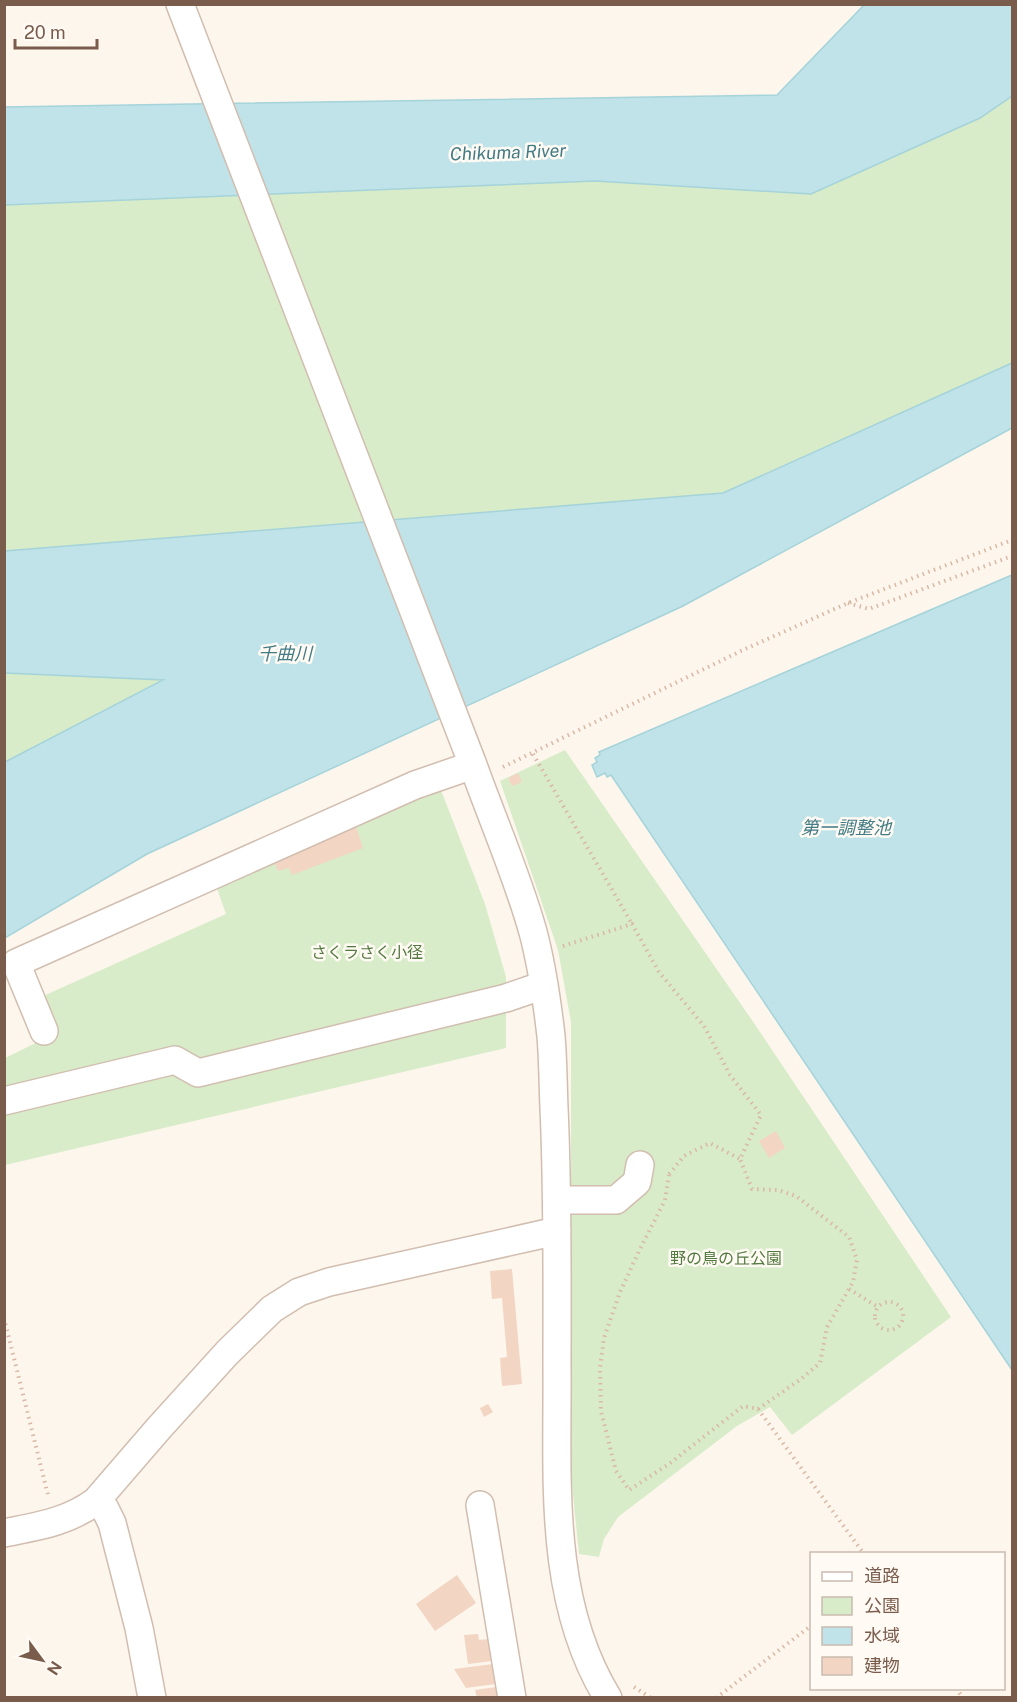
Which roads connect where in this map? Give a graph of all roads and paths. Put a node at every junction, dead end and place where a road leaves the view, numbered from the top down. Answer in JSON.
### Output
{"nodes":[{"id":1,"x":180,"y":4,"type":"edge"},
{"id":2,"x":1012,"y":540,"type":"edge"},
{"id":3,"x":1012,"y":556,"type":"edge"},
{"id":4,"x":848,"y":603,"type":"junction"},
{"id":5,"x":533,"y":754,"type":"junction"},
{"id":6,"x":473,"y":765,"type":"junction"},
{"id":7,"x":632,"y":924,"type":"junction"},
{"id":8,"x":558,"y":948,"type":"dead end"},
{"id":9,"x":544,"y":985,"type":"junction"},
{"id":10,"x":44,"y":1031,"type":"dead end"},
{"id":11,"x":4,"y":1101,"type":"edge"},
{"id":12,"x":740,"y":1159,"type":"junction"},
{"id":13,"x":640,"y":1165,"type":"joint"},
{"id":14,"x":669,"y":1174,"type":"junction"},
{"id":15,"x":558,"y":1200,"type":"junction"},
{"id":16,"x":557,"y":1231,"type":"junction"},
{"id":17,"x":849,"y":1289,"type":"junction"},
{"id":18,"x":878,"y":1307,"type":"junction"},
{"id":19,"x":4,"y":1318,"type":"edge"},
{"id":20,"x":758,"y":1409,"type":"junction"},
{"id":21,"x":96,"y":1501,"type":"junction"},
{"id":22,"x":480,"y":1505,"type":"dead end"},
{"id":23,"x":55,"y":1522,"type":"junction"},
{"id":24,"x":4,"y":1533,"type":"edge"},
{"id":25,"x":863,"y":1552,"type":"edge"},
{"id":26,"x":810,"y":1626,"type":"edge"},
{"id":27,"x":607,"y":1697,"type":"edge"},
{"id":28,"x":152,"y":1698,"type":"edge"},
{"id":29,"x":512,"y":1698,"type":"edge"},
{"id":30,"x":716,"y":1698,"type":"edge"}],
"edges":[{"from":1,"to":6,"type":"street"},
{"from":2,"to":4,"type":"path"},
{"from":3,"to":4,"type":"path"},
{"from":4,"to":5,"type":"path"},
{"from":5,"to":6,"type":"path"},
{"from":5,"to":7,"type":"path"},
{"from":6,"to":9,"type":"street"},
{"from":6,"to":10,"type":"street"},
{"from":7,"to":8,"type":"path"},
{"from":7,"to":12,"type":"path"},
{"from":9,"to":11,"type":"street"},
{"from":9,"to":15,"type":"street"},
{"from":12,"to":14,"type":"path"},
{"from":12,"to":17,"type":"path"},
{"from":13,"to":14,"type":"path"},
{"from":13,"to":15,"type":"street"},
{"from":14,"to":20,"type":"path"},
{"from":15,"to":16,"type":"street"},
{"from":16,"to":21,"type":"street"},
{"from":16,"to":27,"type":"street"},
{"from":17,"to":18,"type":"path"},
{"from":17,"to":20,"type":"path"},
{"from":18,"to":18,"type":"path"},
{"from":19,"to":23,"type":"path"},
{"from":20,"to":25,"type":"path"},
{"from":21,"to":23,"type":"street"},
{"from":21,"to":28,"type":"street"},
{"from":22,"to":29,"type":"street"},
{"from":23,"to":24,"type":"street"},
{"from":26,"to":30,"type":"path"}]}
